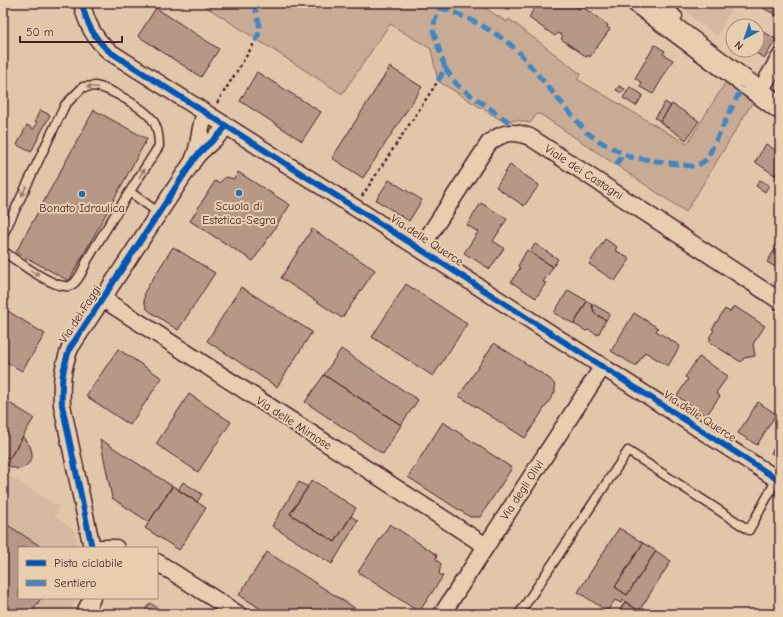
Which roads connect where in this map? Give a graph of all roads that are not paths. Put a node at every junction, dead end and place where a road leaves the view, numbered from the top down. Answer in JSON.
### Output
{"nodes":[{"id":1,"x":82,"y":3,"type":"edge"},
{"id":2,"x":639,"y":3,"type":"edge"},
{"id":3,"x":660,"y":3,"type":"edge"},
{"id":4,"x":671,"y":9,"type":"edge"},
{"id":5,"x":780,"y":57,"type":"edge"},
{"id":6,"x":768,"y":89,"type":"edge"},
{"id":7,"x":780,"y":108,"type":"edge"},
{"id":8,"x":211,"y":110,"type":"junction"},
{"id":9,"x":226,"y":126,"type":"junction"},
{"id":10,"x":191,"y":163,"type":"junction"},
{"id":11,"x":130,"y":192,"type":"junction"},
{"id":12,"x":159,"y":213,"type":"junction"},
{"id":13,"x":3,"y":235,"type":"edge"},
{"id":14,"x":420,"y":249,"type":"junction"},
{"id":15,"x":3,"y":250,"type":"edge"},
{"id":16,"x":103,"y":299,"type":"junction"},
{"id":17,"x":780,"y":301,"type":"edge"},
{"id":18,"x":603,"y":366,"type":"junction"},
{"id":19,"x":779,"y":480,"type":"edge"},
{"id":20,"x":486,"y":546,"type":"junction"},
{"id":21,"x":92,"y":547,"type":"edge"},
{"id":22,"x":158,"y":563,"type":"edge"},
{"id":23,"x":92,"y":599,"type":"edge"},
{"id":24,"x":84,"y":614,"type":"edge"},
{"id":25,"x":238,"y":614,"type":"edge"},
{"id":26,"x":442,"y":614,"type":"edge"},
{"id":27,"x":519,"y":614,"type":"edge"}],
"edges":[{"from":1,"to":8,"type":"street","name":"Via delle Querce"},
{"from":2,"to":6,"type":"street"},
{"from":3,"to":4,"type":"street"},
{"from":4,"to":6,"type":"street"},
{"from":5,"to":6,"type":"street"},
{"from":6,"to":7,"type":"street"},
{"from":8,"to":9,"type":"street","name":"Via delle Querce"},
{"from":8,"to":10,"type":"street","name":"Via dei Faggi"},
{"from":9,"to":10,"type":"street","name":"Via dei Faggi"},
{"from":9,"to":14,"type":"street","name":"Via delle Querce"},
{"from":10,"to":12,"type":"street","name":"Via dei Faggi"},
{"from":11,"to":12,"type":"lane"},
{"from":11,"to":13,"type":"lane","one_way":true},
{"from":15,"to":11,"type":"lane","one_way":true},
{"from":12,"to":16,"type":"street","name":"Via dei Faggi"},
{"from":14,"to":17,"type":"street","name":"Viale dei Castagni"},
{"from":14,"to":18,"type":"street","name":"Via delle Querce"},
{"from":16,"to":20,"type":"street","name":"Via delle Mimose"},
{"from":16,"to":21,"type":"street","name":"Via dei Faggi"},
{"from":18,"to":19,"type":"street","name":"Via delle Querce"},
{"from":18,"to":20,"type":"street","name":"Via degli Olivi"},
{"from":19,"to":27,"type":"lane"},
{"from":20,"to":26,"type":"street","name":"Via degli Olivi"},
{"from":22,"to":25,"type":"street"},
{"from":23,"to":24,"type":"street"}]}
